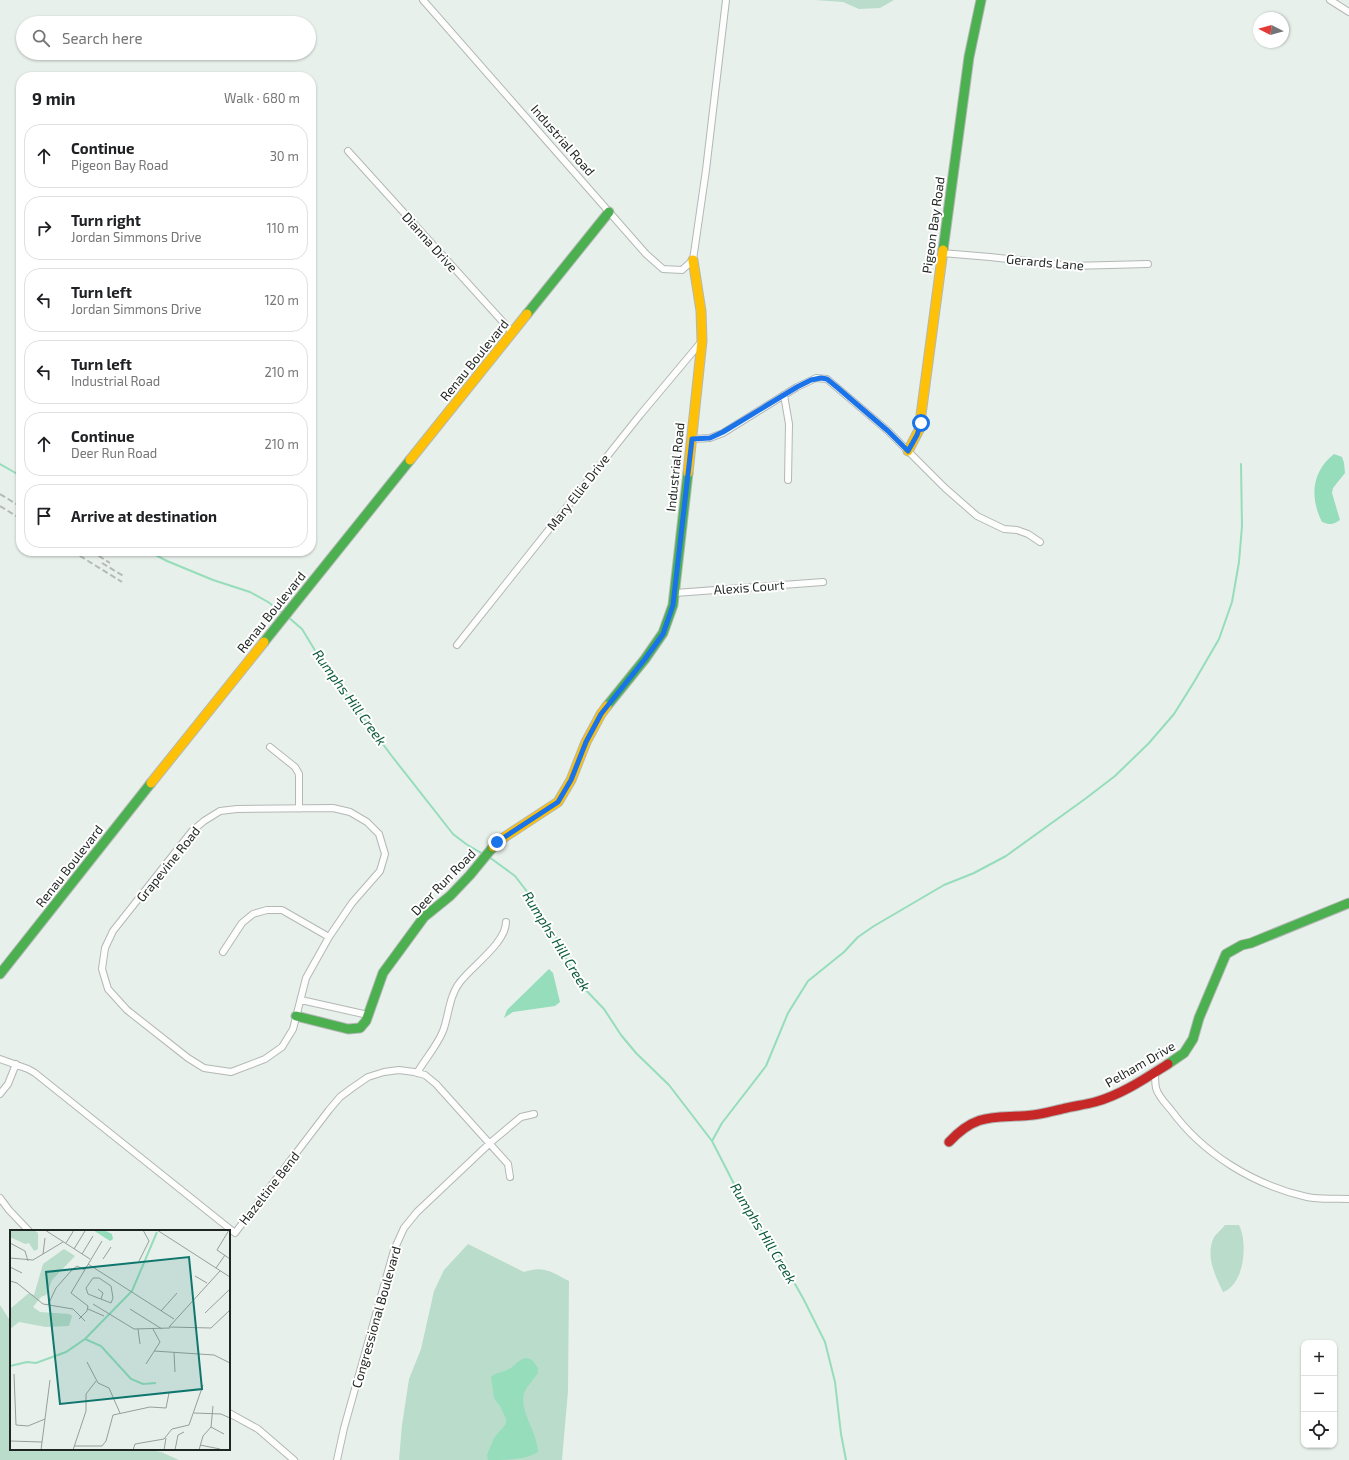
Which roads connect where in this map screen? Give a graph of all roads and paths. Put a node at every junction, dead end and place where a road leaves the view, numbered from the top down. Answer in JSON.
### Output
{"nodes":[{"id":1,"x":423,"y":0,"type":"edge"},
{"id":2,"x":726,"y":0,"type":"edge"},
{"id":3,"x":980,"y":0,"type":"edge"},
{"id":4,"x":1330,"y":0,"type":"edge"},
{"id":5,"x":1349,"y":12,"type":"edge"},
{"id":6,"x":348,"y":151,"type":"dead end"},
{"id":7,"x":609,"y":212,"type":"junction"},
{"id":8,"x":942,"y":253,"type":"junction"},
{"id":9,"x":693,"y":260,"type":"junction"},
{"id":10,"x":1148,"y":264,"type":"dead end"},
{"id":11,"x":512,"y":332,"type":"junction"},
{"id":12,"x":702,"y":341,"type":"junction"},
{"id":13,"x":784,"y":395,"type":"junction"},
{"id":14,"x":692,"y":439,"type":"junction"},
{"id":15,"x":908,"y":451,"type":"junction"},
{"id":16,"x":788,"y":480,"type":"dead end"},
{"id":17,"x":1040,"y":542,"type":"dead end"},
{"id":18,"x":823,"y":582,"type":"dead end"},
{"id":19,"x":675,"y":593,"type":"junction"},
{"id":20,"x":457,"y":645,"type":"dead end"},
{"id":21,"x":638,"y":668,"type":"joint"},
{"id":22,"x":270,"y":747,"type":"dead end"},
{"id":23,"x":299,"y":809,"type":"junction"},
{"id":24,"x":1349,"y":902,"type":"edge"},
{"id":25,"x":506,"y":922,"type":"dead end"},
{"id":26,"x":329,"y":937,"type":"junction"},
{"id":27,"x":223,"y":952,"type":"dead end"},
{"id":28,"x":0,"y":974,"type":"edge"},
{"id":29,"x":301,"y":1000,"type":"junction"},
{"id":30,"x":368,"y":1015,"type":"junction"},
{"id":31,"x":296,"y":1016,"type":"junction"},
{"id":32,"x":0,"y":1059,"type":"edge"},
{"id":33,"x":16,"y":1064,"type":"junction"},
{"id":34,"x":1155,"y":1072,"type":"junction"},
{"id":35,"x":417,"y":1073,"type":"junction"},
{"id":36,"x":0,"y":1094,"type":"edge"},
{"id":37,"x":534,"y":1114,"type":"dead end"},
{"id":38,"x":949,"y":1142,"type":"dead end"},
{"id":39,"x":490,"y":1143,"type":"junction"},
{"id":40,"x":510,"y":1177,"type":"dead end"},
{"id":41,"x":0,"y":1198,"type":"edge"},
{"id":42,"x":1349,"y":1199,"type":"edge"},
{"id":43,"x":28,"y":1230,"type":"edge"},
{"id":44,"x":230,"y":1414,"type":"edge"},
{"id":45,"x":294,"y":1460,"type":"edge"},
{"id":46,"x":337,"y":1460,"type":"edge"}],
"edges":[{"from":1,"to":7,"type":"street","name":"Industrial Road"},
{"from":2,"to":9,"type":"street","name":"Industrial Road"},
{"from":3,"to":8,"type":"street","name":"Pigeon Bay Road"},
{"from":4,"to":5,"type":"street"},
{"from":6,"to":11,"type":"street","name":"Dianna Drive"},
{"from":7,"to":9,"type":"street","name":"Industrial Road"},
{"from":7,"to":11,"type":"street","name":"Renau Boulevard"},
{"from":8,"to":10,"type":"street","name":"Gerards Lane"},
{"from":8,"to":15,"type":"street","name":"Pigeon Bay Road"},
{"from":9,"to":12,"type":"street","name":"Industrial Road"},
{"from":11,"to":28,"type":"street","name":"Renau Boulevard"},
{"from":12,"to":14,"type":"street","name":"Industrial Road"},
{"from":12,"to":20,"type":"street","name":"Mary Ellie Drive"},
{"from":13,"to":14,"type":"street"},
{"from":13,"to":15,"type":"street"},
{"from":13,"to":16,"type":"street"},
{"from":14,"to":19,"type":"street","name":"Industrial Road"},
{"from":15,"to":17,"type":"street"},
{"from":18,"to":19,"type":"street","name":"Alexis Court"},
{"from":19,"to":21,"type":"street","name":"Industrial Road"},
{"from":21,"to":30,"type":"street","name":"Deer Run Road"},
{"from":22,"to":23,"type":"street"},
{"from":23,"to":26,"type":"street","name":"Grapevine Road"},
{"from":23,"to":31,"type":"street","name":"Grapevine Road"},
{"from":24,"to":34,"type":"street","name":"Pelham Drive"},
{"from":25,"to":35,"type":"street"},
{"from":26,"to":27,"type":"street"},
{"from":26,"to":29,"type":"street","name":"Grapevine Road"},
{"from":29,"to":30,"type":"street"},
{"from":29,"to":31,"type":"street","name":"Grapevine Road"},
{"from":30,"to":31,"type":"street","name":"Deer Run Road"},
{"from":32,"to":33,"type":"street","name":"Hazeltine Bend"},
{"from":33,"to":35,"type":"street","name":"Hazeltine Bend"},
{"from":33,"to":36,"type":"street"},
{"from":34,"to":38,"type":"street","name":"Pelham Drive"},
{"from":34,"to":42,"type":"street"},
{"from":35,"to":39,"type":"street","name":"Hazeltine Bend"},
{"from":37,"to":39,"type":"street","name":"Congressional Boulevard"},
{"from":39,"to":40,"type":"street","name":"Hazeltine Bend"},
{"from":39,"to":46,"type":"street","name":"Congressional Boulevard"},
{"from":41,"to":43,"type":"street"},
{"from":44,"to":45,"type":"street"}]}
